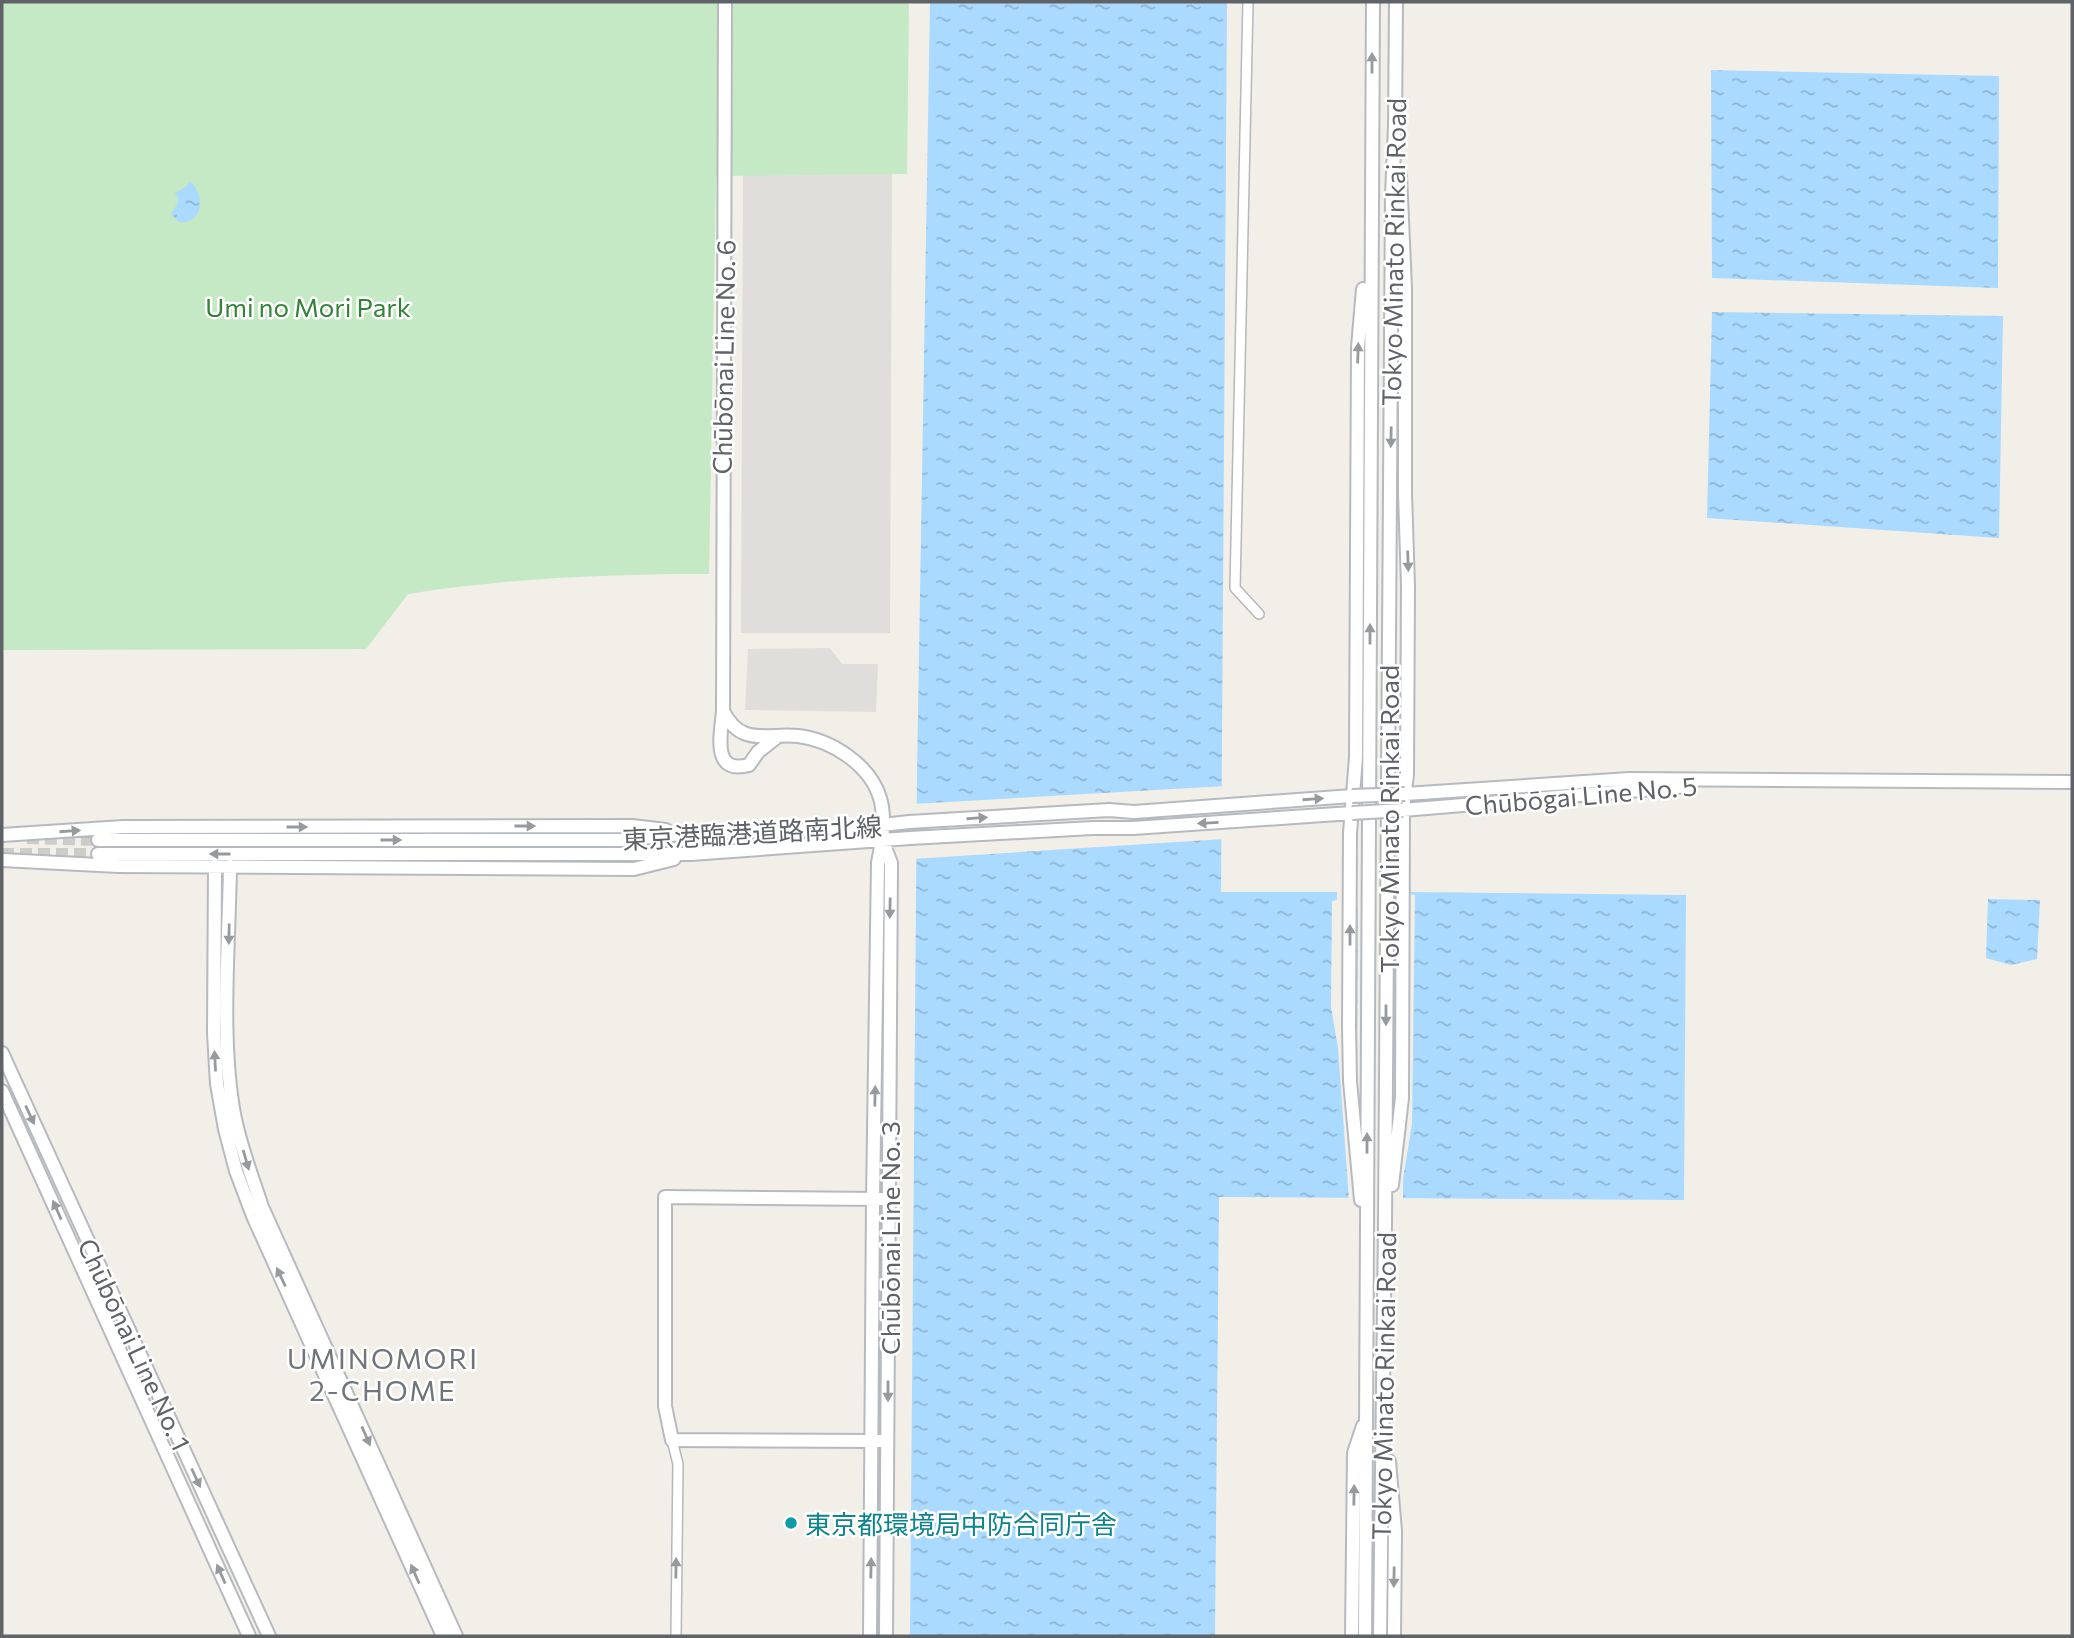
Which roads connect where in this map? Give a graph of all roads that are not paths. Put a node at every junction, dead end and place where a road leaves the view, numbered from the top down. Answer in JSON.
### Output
{"nodes":[{"id":1,"x":725,"y":2,"type":"edge"},
{"id":2,"x":1248,"y":2,"type":"edge"},
{"id":3,"x":1373,"y":2,"type":"edge"},
{"id":4,"x":1396,"y":2,"type":"edge"},
{"id":5,"x":1395,"y":126,"type":"junction"},
{"id":6,"x":1372,"y":190,"type":"junction"},
{"id":7,"x":1259,"y":614,"type":"dead end"},
{"id":8,"x":723,"y":712,"type":"junction"},
{"id":9,"x":740,"y":732,"type":"junction"},
{"id":10,"x":777,"y":737,"type":"junction"},
{"id":11,"x":722,"y":742,"type":"junction"},
{"id":12,"x":1759,"y":779,"type":"junction"},
{"id":13,"x":2072,"y":782,"type":"edge"},
{"id":14,"x":1405,"y":794,"type":"junction"},
{"id":15,"x":1352,"y":796,"type":"junction"},
{"id":16,"x":1404,"y":810,"type":"junction"},
{"id":17,"x":1352,"y":813,"type":"junction"},
{"id":18,"x":881,"y":825,"type":"junction"},
{"id":19,"x":691,"y":833,"type":"junction"},
{"id":20,"x":2,"y":835,"type":"edge"},
{"id":21,"x":98,"y":840,"type":"tunnel mouth"},
{"id":22,"x":883,"y":842,"type":"junction"},
{"id":23,"x":98,"y":854,"type":"tunnel mouth"},
{"id":24,"x":691,"y":854,"type":"junction"},
{"id":25,"x":2,"y":860,"type":"edge"},
{"id":26,"x":215,"y":866,"type":"junction"},
{"id":27,"x":230,"y":866,"type":"junction"},
{"id":28,"x":2,"y":1053,"type":"edge"},
{"id":29,"x":2,"y":1091,"type":"edge"},
{"id":30,"x":873,"y":1199,"type":"junction"},
{"id":31,"x":889,"y":1199,"type":"junction"},
{"id":32,"x":1385,"y":1225,"type":"junction"},
{"id":33,"x":1366,"y":1240,"type":"junction"},
{"id":34,"x":1382,"y":1363,"type":"junction"},
{"id":35,"x":1366,"y":1416,"type":"junction"},
{"id":36,"x":672,"y":1440,"type":"junction"},
{"id":37,"x":873,"y":1441,"type":"junction"},
{"id":38,"x":888,"y":1441,"type":"junction"},
{"id":39,"x":249,"y":1636,"type":"edge"},
{"id":40,"x":268,"y":1636,"type":"edge"},
{"id":41,"x":443,"y":1636,"type":"edge"},
{"id":42,"x":456,"y":1636,"type":"edge"},
{"id":43,"x":676,"y":1636,"type":"edge"},
{"id":44,"x":870,"y":1636,"type":"edge"},
{"id":45,"x":886,"y":1636,"type":"edge"},
{"id":46,"x":1352,"y":1636,"type":"edge"},
{"id":47,"x":1365,"y":1636,"type":"edge"},
{"id":48,"x":1380,"y":1636,"type":"edge"},
{"id":49,"x":1394,"y":1636,"type":"edge"}],
"edges":[{"from":1,"to":8,"type":"street","name":"Chūbōnai Line No. 6"},
{"from":2,"to":7,"type":"street"},
{"from":6,"to":3,"type":"street","name":"Tokyo Minato Rinkai Road","one_way":true},
{"from":4,"to":5,"type":"street","name":"Tokyo Minato Rinkai Road"},
{"from":5,"to":14,"type":"street","one_way":true},
{"from":5,"to":32,"type":"street","name":"Tokyo Minato Rinkai Road","one_way":true},
{"from":15,"to":6,"type":"street","one_way":true},
{"from":33,"to":6,"type":"street","name":"Tokyo Minato Rinkai Road","one_way":true},
{"from":8,"to":9,"type":"street"},
{"from":8,"to":11,"type":"street","name":"Chūbōnai Line No. 6"},
{"from":9,"to":10,"type":"street"},
{"from":9,"to":11,"type":"street"},
{"from":10,"to":11,"type":"street"},
{"from":10,"to":18,"type":"street"},
{"from":12,"to":13,"type":"street","name":"Chūbōgai Line No. 5"},
{"from":12,"to":14,"type":"street","name":"Chūbōgai Line No. 5"},
{"from":12,"to":16,"type":"street","name":"Chūbōgai Line No. 5"},
{"from":14,"to":15,"type":"street","name":"東京港臨港道路南北線","bridge":true},
{"from":14,"to":16,"type":"street","bridge":true},
{"from":15,"to":17,"type":"street","bridge":true},
{"from":18,"to":15,"type":"street","name":"東京港臨港道路南北線","one_way":true},
{"from":16,"to":17,"type":"street","name":"東京港臨港道路南北線","bridge":true},
{"from":16,"to":32,"type":"street"},
{"from":17,"to":22,"type":"street","name":"東京港臨港道路南北線","one_way":true},
{"from":33,"to":17,"type":"street","one_way":true},
{"from":18,"to":19,"type":"street","name":"東京港臨港道路南北線"},
{"from":18,"to":22,"type":"street","name":"Chūbōnai Line No. 3"},
{"from":20,"to":19,"type":"street","one_way":true},
{"from":21,"to":19,"type":"street","name":"東京港臨港道路南北線","one_way":true},
{"from":22,"to":24,"type":"street","name":"東京港臨港道路南北線"},
{"from":30,"to":22,"type":"street","name":"Chūbōnai Line No. 3","one_way":true},
{"from":22,"to":31,"type":"street","name":"Chūbōnai Line No. 3","one_way":true},
{"from":24,"to":23,"type":"street","name":"東京港臨港道路南北線","one_way":true},
{"from":24,"to":27,"type":"street"},
{"from":25,"to":26,"type":"street"},
{"from":26,"to":27,"type":"street"},
{"from":41,"to":26,"type":"street","one_way":true},
{"from":27,"to":42,"type":"street","one_way":true},
{"from":28,"to":40,"type":"street","name":"Chūbōnai Line No. 1","one_way":true},
{"from":39,"to":29,"type":"street","name":"Chūbōnai Line No. 1","one_way":true},
{"from":30,"to":31,"type":"street"},
{"from":30,"to":36,"type":"street"},
{"from":30,"to":37,"type":"street","name":"Chūbōnai Line No. 3"},
{"from":31,"to":38,"type":"street","name":"Chūbōnai Line No. 3","one_way":true},
{"from":32,"to":34,"type":"street","name":"Tokyo Minato Rinkai Road"},
{"from":33,"to":35,"type":"street","name":"Tokyo Minato Rinkai Road"},
{"from":34,"to":48,"type":"street","name":"Tokyo Minato Rinkai Road"},
{"from":34,"to":49,"type":"street","one_way":true},
{"from":46,"to":35,"type":"street","one_way":true},
{"from":35,"to":47,"type":"street","name":"Tokyo Minato Rinkai Road"},
{"from":36,"to":37,"type":"street"},
{"from":43,"to":36,"type":"street","one_way":true},
{"from":37,"to":38,"type":"street"},
{"from":44,"to":37,"type":"street","name":"Chūbōnai Line No. 3","one_way":true},
{"from":38,"to":45,"type":"street","name":"Chūbōnai Line No. 3"}]}
